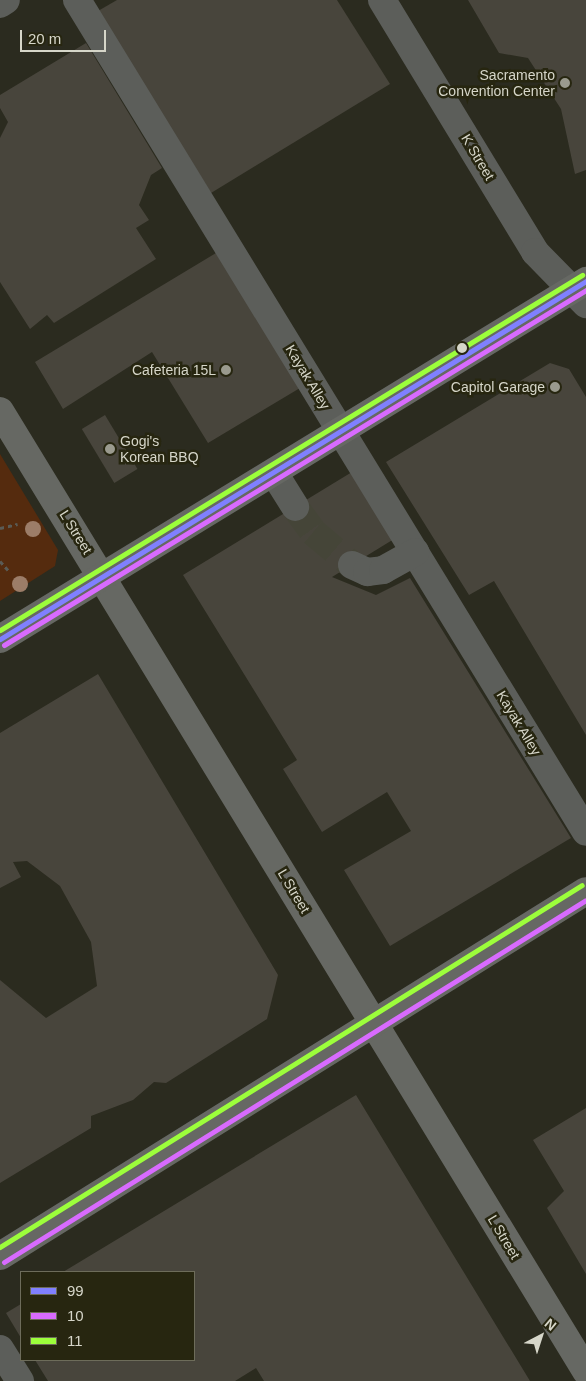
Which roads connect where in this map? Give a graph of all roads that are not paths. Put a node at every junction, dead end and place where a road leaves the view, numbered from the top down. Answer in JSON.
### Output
{"nodes":[{"id":1,"x":6,"y":0,"type":"edge"},
{"id":2,"x":77,"y":0,"type":"edge"},
{"id":3,"x":382,"y":0,"type":"edge"},
{"id":4,"x":0,"y":4,"type":"edge"},
{"id":5,"x":582,"y":292,"type":"edge"},
{"id":6,"x":0,"y":411,"type":"edge"},
{"id":7,"x":342,"y":432,"type":"junction"},
{"id":8,"x":274,"y":473,"type":"junction"},
{"id":9,"x":295,"y":507,"type":"tunnel mouth"},
{"id":10,"x":415,"y":552,"type":"junction"},
{"id":11,"x":352,"y":565,"type":"tunnel mouth"},
{"id":12,"x":104,"y":576,"type":"junction"},
{"id":13,"x":0,"y":639,"type":"edge"},
{"id":14,"x":586,"y":832,"type":"edge"},
{"id":15,"x":586,"y":891,"type":"edge"},
{"id":16,"x":373,"y":1022,"type":"junction"},
{"id":17,"x":0,"y":1256,"type":"edge"},
{"id":18,"x":0,"y":1349,"type":"edge"},
{"id":19,"x":586,"y":1371,"type":"edge"},
{"id":20,"x":20,"y":1381,"type":"edge"}],
"edges":[{"from":1,"to":4,"type":"street"},
{"from":2,"to":7,"type":"street","name":"Kayak Alley"},
{"from":3,"to":5,"type":"street","name":"K Street"},
{"from":5,"to":7,"type":"main road"},
{"from":6,"to":12,"type":"main road","name":"L Street"},
{"from":7,"to":8,"type":"main road"},
{"from":7,"to":10,"type":"street","name":"Kayak Alley"},
{"from":8,"to":9,"type":"street"},
{"from":8,"to":12,"type":"main road"},
{"from":10,"to":11,"type":"street"},
{"from":10,"to":14,"type":"street","name":"Kayak Alley"},
{"from":12,"to":13,"type":"main road"},
{"from":12,"to":16,"type":"main road","name":"L Street"},
{"from":15,"to":16,"type":"main road"},
{"from":16,"to":17,"type":"main road"},
{"from":16,"to":19,"type":"main road","name":"L Street"},
{"from":18,"to":20,"type":"street"}]}
